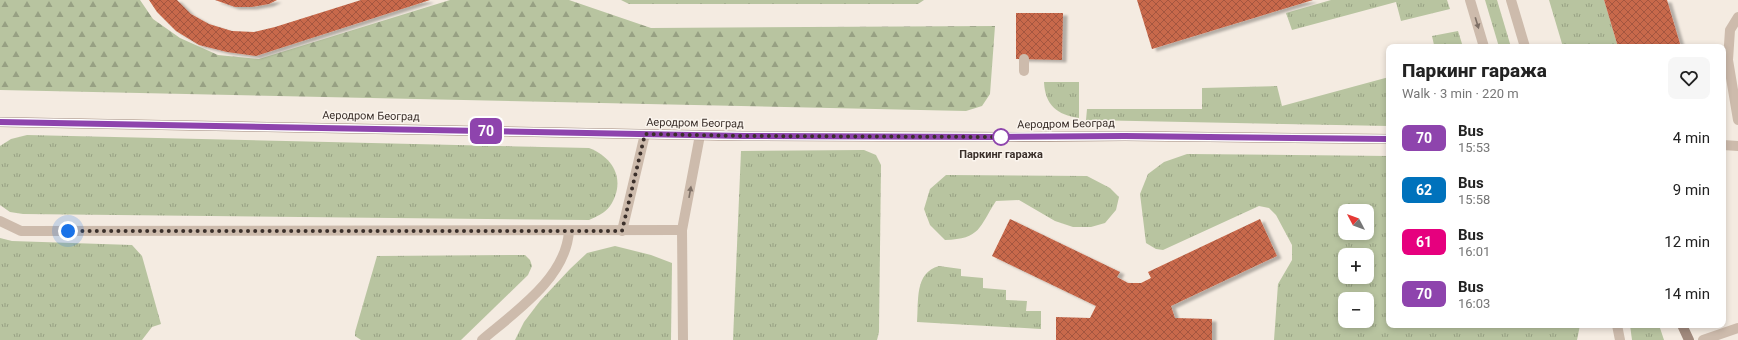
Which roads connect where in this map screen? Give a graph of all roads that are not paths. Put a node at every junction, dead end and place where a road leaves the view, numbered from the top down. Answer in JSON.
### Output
{"nodes":[{"id":1,"x":1470,"y":0,"type":"edge"},
{"id":2,"x":1511,"y":0,"type":"edge"},
{"id":3,"x":1738,"y":17,"type":"edge"},
{"id":4,"x":1483,"y":44,"type":"edge"},
{"id":5,"x":1524,"y":44,"type":"edge"},
{"id":6,"x":1024,"y":59,"type":"dead end"},
{"id":7,"x":1024,"y":71,"type":"dead end"},
{"id":8,"x":1738,"y":120,"type":"edge"},
{"id":9,"x":0,"y":122,"type":"edge"},
{"id":10,"x":645,"y":134,"type":"junction"},
{"id":11,"x":700,"y":135,"type":"junction"},
{"id":12,"x":1386,"y":139,"type":"edge"},
{"id":13,"x":1726,"y":145,"type":"edge"},
{"id":14,"x":1738,"y":146,"type":"edge"},
{"id":15,"x":0,"y":221,"type":"edge"},
{"id":16,"x":682,"y":230,"type":"junction"},
{"id":17,"x":569,"y":231,"type":"junction"},
{"id":18,"x":622,"y":231,"type":"junction"},
{"id":19,"x":1618,"y":328,"type":"edge"},
{"id":20,"x":1683,"y":328,"type":"edge"},
{"id":21,"x":1738,"y":328,"type":"edge"},
{"id":22,"x":482,"y":340,"type":"edge"},
{"id":23,"x":683,"y":340,"type":"edge"},
{"id":24,"x":1620,"y":340,"type":"edge"},
{"id":25,"x":1689,"y":340,"type":"edge"},
{"id":26,"x":1703,"y":340,"type":"edge"}],
"edges":[{"from":1,"to":4,"type":"street","one_way":true},
{"from":2,"to":5,"type":"street"},
{"from":3,"to":8,"type":"street"},
{"from":6,"to":7,"type":"street"},
{"from":9,"to":10,"type":"street","name":"Аеродром Београд"},
{"from":10,"to":11,"type":"street","name":"Аеродром Београд"},
{"from":10,"to":18,"type":"street"},
{"from":11,"to":12,"type":"street","name":"Аеродром Београд"},
{"from":16,"to":11,"type":"street","one_way":true},
{"from":13,"to":14,"type":"street"},
{"from":15,"to":17,"type":"street"},
{"from":16,"to":18,"type":"street"},
{"from":16,"to":23,"type":"street"},
{"from":17,"to":18,"type":"street"},
{"from":17,"to":22,"type":"street"},
{"from":19,"to":24,"type":"street"},
{"from":20,"to":25,"type":"street"},
{"from":21,"to":26,"type":"street"}]}
